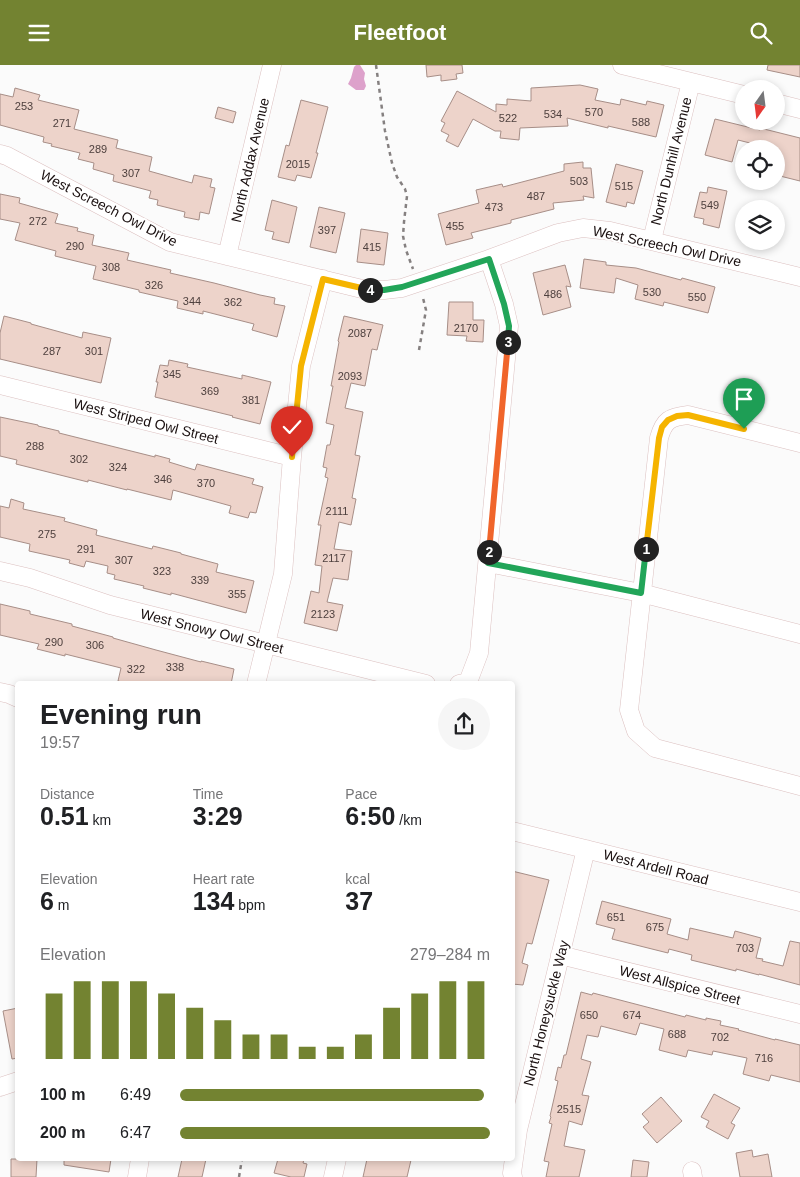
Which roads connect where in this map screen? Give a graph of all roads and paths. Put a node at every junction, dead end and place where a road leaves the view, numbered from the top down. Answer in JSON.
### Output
{"nodes":[{"id":1,"x":272,"y":65,"type":"edge"},
{"id":2,"x":376,"y":65,"type":"edge"},
{"id":3,"x":622,"y":65,"type":"edge"},
{"id":4,"x":691,"y":82,"type":"junction"},
{"id":5,"x":735,"y":93,"type":"edge"},
{"id":6,"x":785,"y":105,"type":"edge"},
{"id":7,"x":800,"y":109,"type":"edge"},
{"id":8,"x":0,"y":154,"type":"edge"},
{"id":9,"x":652,"y":240,"type":"junction"},
{"id":10,"x":227,"y":256,"type":"junction"},
{"id":11,"x":489,"y":259,"type":"junction"},
{"id":12,"x":800,"y":277,"type":"edge"},
{"id":13,"x":323,"y":279,"type":"junction"},
{"id":14,"x":418,"y":282,"type":"junction"},
{"id":15,"x":420,"y":350,"type":"dead end"},
{"id":16,"x":0,"y":385,"type":"edge"},
{"id":17,"x":800,"y":443,"type":"edge"},
{"id":18,"x":292,"y":457,"type":"junction"},
{"id":19,"x":488,"y":563,"type":"junction"},
{"id":20,"x":0,"y":571,"type":"edge"},
{"id":21,"x":641,"y":593,"type":"junction"},
{"id":22,"x":800,"y":634,"type":"edge"},
{"id":23,"x":265,"y":644,"type":"junction"},
{"id":24,"x":257,"y":681,"type":"edge"},
{"id":25,"x":414,"y":681,"type":"edge"},
{"id":26,"x":464,"y":681,"type":"edge"},
{"id":27,"x":0,"y":692,"type":"edge"},
{"id":28,"x":15,"y":698,"type":"edge"},
{"id":29,"x":800,"y":786,"type":"edge"},
{"id":30,"x":515,"y":832,"type":"edge"},
{"id":31,"x":586,"y":849,"type":"junction"},
{"id":32,"x":800,"y":902,"type":"edge"},
{"id":33,"x":560,"y":955,"type":"junction"},
{"id":34,"x":800,"y":1015,"type":"edge"},
{"id":35,"x":15,"y":1082,"type":"edge"},
{"id":36,"x":0,"y":1087,"type":"edge"},
{"id":37,"x":515,"y":1152,"type":"edge"},
{"id":38,"x":140,"y":1161,"type":"edge"},
{"id":39,"x":242,"y":1161,"type":"edge"},
{"id":40,"x":337,"y":1161,"type":"edge"},
{"id":41,"x":514,"y":1161,"type":"edge"},
{"id":42,"x":137,"y":1177,"type":"edge"},
{"id":43,"x":239,"y":1177,"type":"edge"},
{"id":44,"x":333,"y":1177,"type":"edge"},
{"id":45,"x":513,"y":1177,"type":"edge"}],
"edges":[{"from":1,"to":10,"type":"street","name":"North Addax Avenue"},
{"from":2,"to":14,"type":"path"},
{"from":3,"to":4,"type":"street"},
{"from":4,"to":5,"type":"street"},
{"from":4,"to":9,"type":"street","name":"North Dunhill Avenue"},
{"from":6,"to":7,"type":"street"},
{"from":8,"to":10,"type":"street","name":"West Screech Owl Drive"},
{"from":9,"to":11,"type":"street","name":"West Screech Owl Drive"},
{"from":9,"to":12,"type":"street","name":"West Screech Owl Drive"},
{"from":10,"to":13,"type":"street","name":"West Screech Owl Drive"},
{"from":11,"to":14,"type":"street","name":"West Screech Owl Drive"},
{"from":11,"to":19,"type":"street"},
{"from":13,"to":14,"type":"street","name":"West Screech Owl Drive"},
{"from":13,"to":18,"type":"street"},
{"from":14,"to":15,"type":"path"},
{"from":16,"to":18,"type":"street","name":"West Striped Owl Street"},
{"from":17,"to":21,"type":"street"},
{"from":18,"to":23,"type":"street"},
{"from":19,"to":21,"type":"street"},
{"from":19,"to":26,"type":"street"},
{"from":20,"to":23,"type":"street","name":"West Snowy Owl Street"},
{"from":21,"to":22,"type":"street"},
{"from":21,"to":29,"type":"street"},
{"from":23,"to":24,"type":"street"},
{"from":23,"to":25,"type":"street","name":"West Snowy Owl Street"},
{"from":27,"to":28,"type":"street"},
{"from":30,"to":31,"type":"street","name":"West Ardell Road"},
{"from":31,"to":32,"type":"street","name":"West Ardell Road"},
{"from":31,"to":33,"type":"street","name":"North Honeysuckle Way"},
{"from":33,"to":34,"type":"street","name":"West Allspice Street"},
{"from":33,"to":37,"type":"street","name":"North Honeysuckle Way"},
{"from":35,"to":36,"type":"street"},
{"from":38,"to":42,"type":"street"},
{"from":39,"to":43,"type":"path"},
{"from":40,"to":44,"type":"street"},
{"from":41,"to":45,"type":"street","name":"North Honeysuckle Way"}]}
